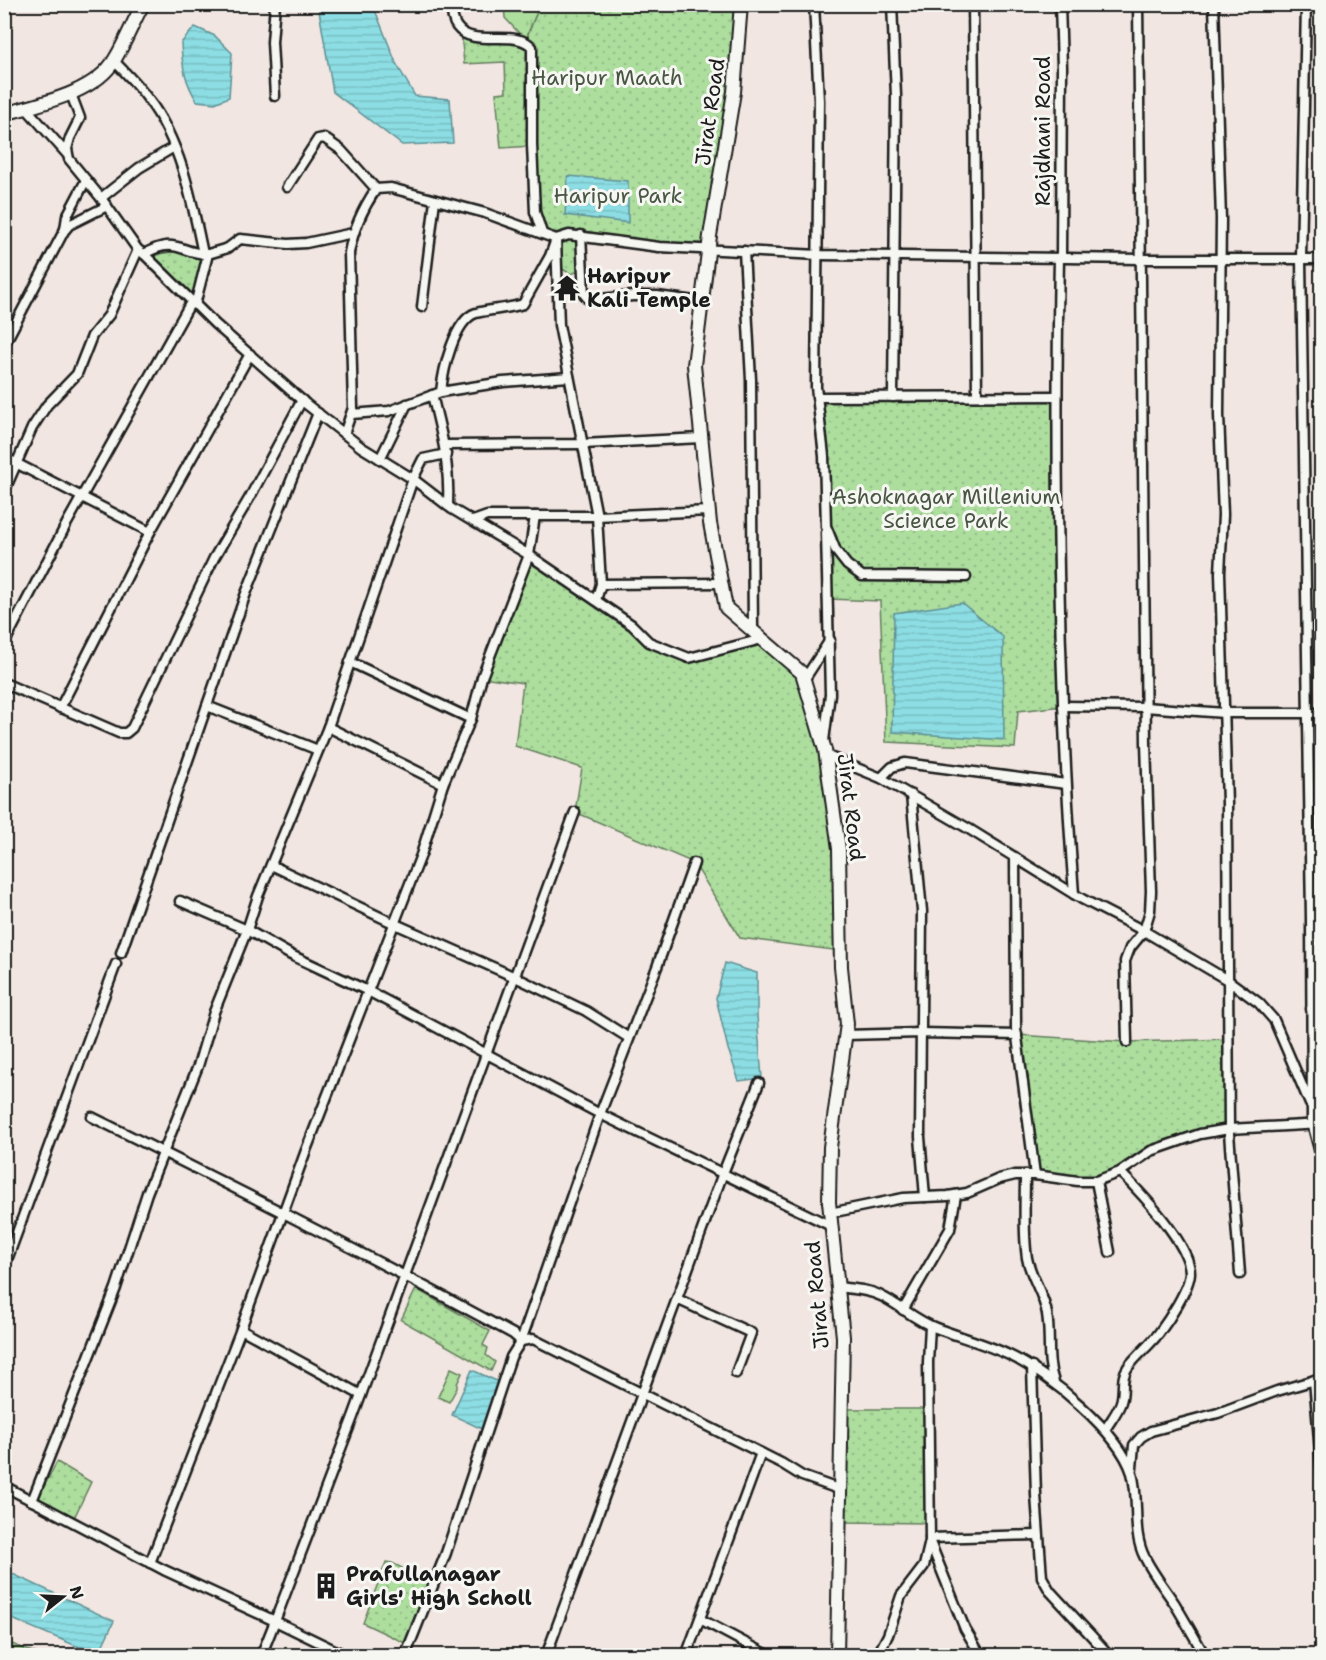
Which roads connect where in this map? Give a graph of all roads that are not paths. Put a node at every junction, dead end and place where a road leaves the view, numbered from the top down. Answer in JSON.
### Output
{"nodes":[{"id":1,"x":143,"y":4,"type":"edge"},
{"id":2,"x":275,"y":4,"type":"edge"},
{"id":3,"x":451,"y":4,"type":"edge"},
{"id":4,"x":741,"y":4,"type":"edge"},
{"id":5,"x":814,"y":4,"type":"edge"},
{"id":6,"x":892,"y":4,"type":"edge"},
{"id":7,"x":973,"y":4,"type":"edge"},
{"id":8,"x":1060,"y":4,"type":"edge"},
{"id":9,"x":1138,"y":4,"type":"edge"},
{"id":10,"x":1214,"y":4,"type":"edge"},
{"id":11,"x":1306,"y":4,"type":"edge"},
{"id":12,"x":114,"y":61,"type":"junction"},
{"id":13,"x":71,"y":94,"type":"junction"},
{"id":14,"x":275,"y":96,"type":"dead end"},
{"id":15,"x":26,"y":108,"type":"junction"},
{"id":16,"x":4,"y":114,"type":"edge"},
{"id":17,"x":174,"y":147,"type":"junction"},
{"id":18,"x":67,"y":154,"type":"junction"},
{"id":19,"x":86,"y":180,"type":"junction"},
{"id":20,"x":288,"y":187,"type":"dead end"},
{"id":21,"x":376,"y":189,"type":"junction"},
{"id":22,"x":101,"y":198,"type":"junction"},
{"id":23,"x":435,"y":200,"type":"junction"},
{"id":24,"x":107,"y":206,"type":"junction"},
{"id":25,"x":65,"y":229,"type":"junction"},
{"id":26,"x":353,"y":233,"type":"junction"},
{"id":27,"x":542,"y":233,"type":"junction"},
{"id":28,"x":581,"y":235,"type":"junction"},
{"id":29,"x":556,"y":239,"type":"junction"},
{"id":30,"x":708,"y":249,"type":"junction"},
{"id":31,"x":744,"y":251,"type":"junction"},
{"id":32,"x":141,"y":252,"type":"junction"},
{"id":33,"x":206,"y":254,"type":"junction"},
{"id":34,"x":819,"y":255,"type":"junction"},
{"id":35,"x":894,"y":255,"type":"junction"},
{"id":36,"x":975,"y":256,"type":"junction"},
{"id":37,"x":1060,"y":257,"type":"junction"},
{"id":38,"x":1141,"y":259,"type":"junction"},
{"id":39,"x":1221,"y":259,"type":"junction"},
{"id":40,"x":1301,"y":259,"type":"junction"},
{"id":41,"x":1322,"y":259,"type":"edge"},
{"id":42,"x":702,"y":302,"type":"junction"},
{"id":43,"x":193,"y":304,"type":"junction"},
{"id":44,"x":422,"y":307,"type":"dead end"},
{"id":45,"x":4,"y":345,"type":"edge"},
{"id":46,"x":249,"y":354,"type":"junction"},
{"id":47,"x":569,"y":377,"type":"junction"},
{"id":48,"x":436,"y":394,"type":"junction"},
{"id":49,"x":977,"y":396,"type":"junction"},
{"id":50,"x":1058,"y":396,"type":"junction"},
{"id":51,"x":817,"y":397,"type":"junction"},
{"id":52,"x":893,"y":397,"type":"junction"},
{"id":53,"x":302,"y":400,"type":"junction"},
{"id":54,"x":407,"y":404,"type":"junction"},
{"id":55,"x":318,"y":414,"type":"junction"},
{"id":56,"x":351,"y":414,"type":"junction"},
{"id":57,"x":344,"y":434,"type":"junction"},
{"id":58,"x":701,"y":438,"type":"junction"},
{"id":59,"x":583,"y":444,"type":"junction"},
{"id":60,"x":445,"y":449,"type":"junction"},
{"id":61,"x":4,"y":457,"type":"edge"},
{"id":62,"x":380,"y":459,"type":"junction"},
{"id":63,"x":18,"y":464,"type":"junction"},
{"id":64,"x":413,"y":479,"type":"junction"},
{"id":65,"x":4,"y":492,"type":"edge"},
{"id":66,"x":81,"y":497,"type":"junction"},
{"id":67,"x":448,"y":506,"type":"junction"},
{"id":68,"x":709,"y":511,"type":"junction"},
{"id":69,"x":535,"y":516,"type":"junction"},
{"id":70,"x":597,"y":516,"type":"junction"},
{"id":71,"x":473,"y":521,"type":"junction"},
{"id":72,"x":826,"y":526,"type":"junction"},
{"id":73,"x":150,"y":532,"type":"junction"},
{"id":74,"x":530,"y":555,"type":"junction"},
{"id":75,"x":966,"y":577,"type":"dead end"},
{"id":76,"x":722,"y":583,"type":"junction"},
{"id":77,"x":601,"y":584,"type":"junction"},
{"id":78,"x":596,"y":600,"type":"junction"},
{"id":79,"x":757,"y":634,"type":"junction"},
{"id":80,"x":830,"y":640,"type":"junction"},
{"id":81,"x":4,"y":644,"type":"edge"},
{"id":82,"x":350,"y":662,"type":"junction"},
{"id":83,"x":804,"y":680,"type":"junction"},
{"id":84,"x":4,"y":683,"type":"edge"},
{"id":85,"x":207,"y":706,"type":"junction"},
{"id":86,"x":1062,"y":706,"type":"junction"},
{"id":87,"x":1145,"y":707,"type":"junction"},
{"id":88,"x":60,"y":708,"type":"junction"},
{"id":89,"x":1224,"y":713,"type":"junction"},
{"id":90,"x":1308,"y":713,"type":"junction"},
{"id":91,"x":1322,"y":713,"type":"edge"},
{"id":92,"x":471,"y":719,"type":"junction"},
{"id":93,"x":328,"y":727,"type":"junction"},
{"id":94,"x":318,"y":750,"type":"junction"},
{"id":95,"x":824,"y":750,"type":"junction"},
{"id":96,"x":881,"y":778,"type":"junction"},
{"id":97,"x":443,"y":784,"type":"junction"},
{"id":98,"x":1066,"y":784,"type":"junction"},
{"id":99,"x":911,"y":795,"type":"junction"},
{"id":100,"x":574,"y":812,"type":"dead end"},
{"id":101,"x":1015,"y":857,"type":"junction"},
{"id":102,"x":694,"y":863,"type":"dead end"},
{"id":103,"x":271,"y":865,"type":"junction"},
{"id":104,"x":1074,"y":894,"type":"junction"},
{"id":105,"x":180,"y":901,"type":"dead end"},
{"id":106,"x":393,"y":923,"type":"junction"},
{"id":107,"x":247,"y":930,"type":"junction"},
{"id":108,"x":1143,"y":931,"type":"junction"},
{"id":109,"x":121,"y":953,"type":"dead end"},
{"id":110,"x":116,"y":964,"type":"dead end"},
{"id":111,"x":515,"y":977,"type":"junction"},
{"id":112,"x":1228,"y":981,"type":"junction"},
{"id":113,"x":368,"y":991,"type":"junction"},
{"id":114,"x":1322,"y":1008,"type":"edge"},
{"id":115,"x":1311,"y":1009,"type":"junction"},
{"id":116,"x":921,"y":1033,"type":"junction"},
{"id":117,"x":846,"y":1035,"type":"junction"},
{"id":118,"x":1017,"y":1035,"type":"junction"},
{"id":119,"x":629,"y":1038,"type":"junction"},
{"id":120,"x":1127,"y":1042,"type":"dead end"},
{"id":121,"x":486,"y":1055,"type":"junction"},
{"id":122,"x":759,"y":1083,"type":"dead end"},
{"id":123,"x":1312,"y":1108,"type":"junction"},
{"id":124,"x":600,"y":1114,"type":"junction"},
{"id":125,"x":92,"y":1117,"type":"dead end"},
{"id":126,"x":1312,"y":1123,"type":"junction"},
{"id":127,"x":1322,"y":1124,"type":"edge"},
{"id":128,"x":1229,"y":1129,"type":"junction"},
{"id":129,"x":163,"y":1152,"type":"junction"},
{"id":130,"x":1322,"y":1160,"type":"edge"},
{"id":131,"x":1120,"y":1172,"type":"junction"},
{"id":132,"x":723,"y":1173,"type":"junction"},
{"id":133,"x":1035,"y":1174,"type":"junction"},
{"id":134,"x":1025,"y":1175,"type":"junction"},
{"id":135,"x":1096,"y":1182,"type":"junction"},
{"id":136,"x":956,"y":1195,"type":"junction"},
{"id":137,"x":925,"y":1197,"type":"junction"},
{"id":138,"x":830,"y":1213,"type":"junction"},
{"id":139,"x":282,"y":1214,"type":"junction"},
{"id":140,"x":831,"y":1226,"type":"junction"},
{"id":141,"x":1110,"y":1252,"type":"dead end"},
{"id":142,"x":4,"y":1268,"type":"edge"},
{"id":143,"x":1240,"y":1274,"type":"dead end"},
{"id":144,"x":405,"y":1275,"type":"junction"},
{"id":145,"x":837,"y":1287,"type":"junction"},
{"id":146,"x":677,"y":1299,"type":"junction"},
{"id":147,"x":903,"y":1310,"type":"junction"},
{"id":148,"x":930,"y":1326,"type":"junction"},
{"id":149,"x":241,"y":1329,"type":"junction"},
{"id":150,"x":521,"y":1341,"type":"junction"},
{"id":151,"x":1032,"y":1367,"type":"junction"},
{"id":152,"x":736,"y":1372,"type":"dead end"},
{"id":153,"x":1318,"y":1379,"type":"edge"},
{"id":154,"x":1054,"y":1383,"type":"junction"},
{"id":155,"x":642,"y":1394,"type":"junction"},
{"id":156,"x":362,"y":1395,"type":"junction"},
{"id":157,"x":1105,"y":1430,"type":"junction"},
{"id":158,"x":761,"y":1453,"type":"junction"},
{"id":159,"x":1132,"y":1474,"type":"junction"},
{"id":160,"x":1322,"y":1476,"type":"edge"},
{"id":161,"x":4,"y":1486,"type":"edge"},
{"id":162,"x":841,"y":1490,"type":"junction"},
{"id":163,"x":32,"y":1501,"type":"junction"},
{"id":164,"x":1038,"y":1535,"type":"junction"},
{"id":165,"x":930,"y":1540,"type":"junction"},
{"id":166,"x":150,"y":1563,"type":"junction"},
{"id":167,"x":700,"y":1619,"type":"junction"},
{"id":168,"x":275,"y":1622,"type":"junction"},
{"id":169,"x":261,"y":1656,"type":"edge"},
{"id":170,"x":346,"y":1656,"type":"edge"},
{"id":171,"x":405,"y":1656,"type":"edge"},
{"id":172,"x":546,"y":1656,"type":"edge"},
{"id":173,"x":686,"y":1656,"type":"edge"},
{"id":174,"x":770,"y":1656,"type":"edge"},
{"id":175,"x":837,"y":1656,"type":"edge"},
{"id":176,"x":877,"y":1656,"type":"edge"},
{"id":177,"x":981,"y":1656,"type":"edge"},
{"id":178,"x":1110,"y":1656,"type":"edge"},
{"id":179,"x":1204,"y":1656,"type":"edge"}],
"edges":[{"from":1,"to":12,"type":"main road"},
{"from":2,"to":14,"type":"street"},
{"from":3,"to":27,"type":"street"},
{"from":4,"to":30,"type":"main road","name":"Jirat Road"},
{"from":5,"to":34,"type":"street"},
{"from":6,"to":35,"type":"street"},
{"from":7,"to":36,"type":"street"},
{"from":8,"to":37,"type":"street","name":"Rajdhani Road"},
{"from":9,"to":38,"type":"street"},
{"from":10,"to":39,"type":"street"},
{"from":11,"to":40,"type":"street"},
{"from":12,"to":13,"type":"main road"},
{"from":12,"to":17,"type":"street"},
{"from":13,"to":15,"type":"main road"},
{"from":13,"to":18,"type":"street"},
{"from":15,"to":16,"type":"main road"},
{"from":15,"to":18,"type":"street"},
{"from":17,"to":22,"type":"street"},
{"from":17,"to":33,"type":"street"},
{"from":18,"to":19,"type":"street"},
{"from":19,"to":22,"type":"street"},
{"from":19,"to":25,"type":"street"},
{"from":20,"to":21,"type":"street"},
{"from":21,"to":23,"type":"street"},
{"from":21,"to":26,"type":"street"},
{"from":22,"to":24,"type":"street"},
{"from":23,"to":27,"type":"street"},
{"from":23,"to":44,"type":"street"},
{"from":24,"to":25,"type":"street"},
{"from":24,"to":32,"type":"street"},
{"from":25,"to":45,"type":"street"},
{"from":26,"to":33,"type":"street"},
{"from":26,"to":56,"type":"street"},
{"from":27,"to":29,"type":"street"},
{"from":28,"to":29,"type":"street"},
{"from":28,"to":30,"type":"street"},
{"from":28,"to":42,"type":"street"},
{"from":29,"to":47,"type":"street"},
{"from":29,"to":48,"type":"street"},
{"from":30,"to":31,"type":"street"},
{"from":30,"to":42,"type":"main road","name":"Jirat Road"},
{"from":31,"to":34,"type":"street"},
{"from":31,"to":79,"type":"street"},
{"from":32,"to":33,"type":"street"},
{"from":32,"to":43,"type":"street"},
{"from":32,"to":63,"type":"street"},
{"from":33,"to":43,"type":"street"},
{"from":34,"to":35,"type":"street"},
{"from":34,"to":51,"type":"street"},
{"from":35,"to":36,"type":"street"},
{"from":35,"to":52,"type":"street"},
{"from":36,"to":37,"type":"street"},
{"from":36,"to":49,"type":"street"},
{"from":37,"to":38,"type":"street"},
{"from":37,"to":50,"type":"street","name":"Rajdhani Road"},
{"from":38,"to":39,"type":"street"},
{"from":38,"to":87,"type":"street"},
{"from":39,"to":40,"type":"street"},
{"from":39,"to":89,"type":"street"},
{"from":40,"to":41,"type":"street"},
{"from":40,"to":90,"type":"street"},
{"from":42,"to":58,"type":"main road","name":"Jirat Road"},
{"from":43,"to":46,"type":"street"},
{"from":43,"to":66,"type":"street"},
{"from":46,"to":53,"type":"street"},
{"from":46,"to":73,"type":"street"},
{"from":47,"to":48,"type":"street"},
{"from":47,"to":59,"type":"street"},
{"from":48,"to":54,"type":"street"},
{"from":48,"to":60,"type":"street"},
{"from":49,"to":50,"type":"street"},
{"from":49,"to":52,"type":"street"},
{"from":50,"to":86,"type":"street","name":"Rajdhani Road"},
{"from":51,"to":52,"type":"street"},
{"from":51,"to":72,"type":"street"},
{"from":53,"to":55,"type":"street"},
{"from":53,"to":88,"type":"street"},
{"from":54,"to":56,"type":"street"},
{"from":54,"to":62,"type":"street"},
{"from":55,"to":57,"type":"street"},
{"from":55,"to":85,"type":"street"},
{"from":56,"to":57,"type":"street"},
{"from":57,"to":62,"type":"street"},
{"from":58,"to":59,"type":"street"},
{"from":58,"to":68,"type":"main road","name":"Jirat Road"},
{"from":59,"to":60,"type":"street"},
{"from":59,"to":70,"type":"street"},
{"from":60,"to":64,"type":"street"},
{"from":60,"to":67,"type":"street"},
{"from":61,"to":63,"type":"street"},
{"from":62,"to":64,"type":"street"},
{"from":63,"to":65,"type":"street"},
{"from":63,"to":66,"type":"street"},
{"from":64,"to":67,"type":"street"},
{"from":64,"to":82,"type":"street"},
{"from":66,"to":73,"type":"street"},
{"from":66,"to":81,"type":"street"},
{"from":67,"to":71,"type":"street"},
{"from":68,"to":70,"type":"street"},
{"from":68,"to":76,"type":"main road","name":"Jirat Road"},
{"from":69,"to":70,"type":"street"},
{"from":69,"to":71,"type":"street"},
{"from":69,"to":74,"type":"street"},
{"from":70,"to":77,"type":"street"},
{"from":71,"to":74,"type":"street"},
{"from":72,"to":75,"type":"street"},
{"from":72,"to":80,"type":"street"},
{"from":73,"to":88,"type":"street"},
{"from":74,"to":78,"type":"street"},
{"from":74,"to":92,"type":"street"},
{"from":76,"to":77,"type":"street"},
{"from":76,"to":79,"type":"main road","name":"Jirat Road"},
{"from":77,"to":78,"type":"street"},
{"from":78,"to":79,"type":"street"},
{"from":79,"to":83,"type":"main road","name":"Jirat Road"},
{"from":80,"to":83,"type":"street"},
{"from":80,"to":95,"type":"street"},
{"from":82,"to":92,"type":"street"},
{"from":82,"to":93,"type":"street"},
{"from":83,"to":95,"type":"main road","name":"Jirat Road"},
{"from":84,"to":88,"type":"street"},
{"from":85,"to":94,"type":"street"},
{"from":85,"to":109,"type":"street"},
{"from":86,"to":87,"type":"street"},
{"from":86,"to":98,"type":"street","name":"Rajdhani Road"},
{"from":87,"to":89,"type":"street"},
{"from":87,"to":108,"type":"street"},
{"from":89,"to":90,"type":"street"},
{"from":89,"to":112,"type":"street"},
{"from":90,"to":91,"type":"street"},
{"from":90,"to":115,"type":"street"},
{"from":92,"to":97,"type":"street"},
{"from":93,"to":94,"type":"street"},
{"from":93,"to":97,"type":"street"},
{"from":94,"to":103,"type":"street"},
{"from":95,"to":96,"type":"street"},
{"from":95,"to":117,"type":"main road","name":"Jirat Road"},
{"from":96,"to":98,"type":"street"},
{"from":96,"to":99,"type":"street"},
{"from":97,"to":106,"type":"street"},
{"from":98,"to":104,"type":"street","name":"Rajdhani Road"},
{"from":99,"to":101,"type":"street"},
{"from":99,"to":116,"type":"street"},
{"from":100,"to":111,"type":"street"},
{"from":101,"to":104,"type":"street"},
{"from":101,"to":118,"type":"street"},
{"from":102,"to":119,"type":"street"},
{"from":103,"to":106,"type":"street"},
{"from":103,"to":107,"type":"street"},
{"from":104,"to":108,"type":"street"},
{"from":105,"to":107,"type":"street"},
{"from":106,"to":111,"type":"street"},
{"from":106,"to":113,"type":"street"},
{"from":107,"to":113,"type":"street"},
{"from":107,"to":129,"type":"street"},
{"from":108,"to":112,"type":"street"},
{"from":108,"to":120,"type":"street"},
{"from":110,"to":142,"type":"street"},
{"from":111,"to":119,"type":"street"},
{"from":111,"to":121,"type":"street"},
{"from":112,"to":123,"type":"street"},
{"from":112,"to":128,"type":"street"},
{"from":113,"to":121,"type":"street"},
{"from":113,"to":139,"type":"street"},
{"from":114,"to":115,"type":"street"},
{"from":115,"to":123,"type":"street"},
{"from":116,"to":117,"type":"street"},
{"from":116,"to":118,"type":"street"},
{"from":116,"to":137,"type":"street"},
{"from":117,"to":138,"type":"main road","name":"Jirat Road"},
{"from":118,"to":133,"type":"street"},
{"from":119,"to":124,"type":"street"},
{"from":121,"to":124,"type":"street"},
{"from":121,"to":144,"type":"street"},
{"from":122,"to":132,"type":"street"},
{"from":123,"to":126,"type":"street"},
{"from":124,"to":132,"type":"street"},
{"from":124,"to":150,"type":"street"},
{"from":125,"to":129,"type":"street"},
{"from":126,"to":127,"type":"street"},
{"from":126,"to":128,"type":"street"},
{"from":126,"to":130,"type":"street"},
{"from":128,"to":131,"type":"street"},
{"from":128,"to":143,"type":"street"},
{"from":129,"to":139,"type":"street"},
{"from":129,"to":163,"type":"street"},
{"from":131,"to":135,"type":"street"},
{"from":131,"to":157,"type":"street"},
{"from":132,"to":140,"type":"street"},
{"from":132,"to":146,"type":"street"},
{"from":133,"to":134,"type":"street"},
{"from":133,"to":135,"type":"street"},
{"from":134,"to":136,"type":"street"},
{"from":134,"to":154,"type":"street"},
{"from":135,"to":141,"type":"street"},
{"from":136,"to":137,"type":"street"},
{"from":136,"to":147,"type":"street"},
{"from":137,"to":138,"type":"street"},
{"from":138,"to":140,"type":"main road","name":"Jirat Road"},
{"from":139,"to":144,"type":"street"},
{"from":139,"to":149,"type":"street"},
{"from":140,"to":145,"type":"main road","name":"Jirat Road"},
{"from":144,"to":150,"type":"street"},
{"from":144,"to":156,"type":"street"},
{"from":145,"to":147,"type":"street"},
{"from":145,"to":162,"type":"main road","name":"Jirat Road"},
{"from":146,"to":152,"type":"street"},
{"from":146,"to":155,"type":"street"},
{"from":147,"to":148,"type":"street"},
{"from":148,"to":151,"type":"street"},
{"from":148,"to":165,"type":"street"},
{"from":149,"to":156,"type":"street"},
{"from":149,"to":166,"type":"street"},
{"from":150,"to":155,"type":"street"},
{"from":150,"to":171,"type":"street"},
{"from":151,"to":154,"type":"street"},
{"from":151,"to":164,"type":"street"},
{"from":153,"to":159,"type":"street"},
{"from":153,"to":160,"type":"street"},
{"from":154,"to":157,"type":"street"},
{"from":155,"to":158,"type":"street"},
{"from":155,"to":172,"type":"street"},
{"from":156,"to":168,"type":"street"},
{"from":157,"to":159,"type":"street"},
{"from":158,"to":162,"type":"street"},
{"from":158,"to":167,"type":"street"},
{"from":159,"to":179,"type":"street"},
{"from":161,"to":163,"type":"street"},
{"from":162,"to":175,"type":"main road","name":"Jirat Road"},
{"from":163,"to":166,"type":"street"},
{"from":164,"to":165,"type":"street"},
{"from":164,"to":178,"type":"street"},
{"from":165,"to":176,"type":"street"},
{"from":165,"to":177,"type":"street"},
{"from":166,"to":168,"type":"street"},
{"from":167,"to":173,"type":"street"},
{"from":167,"to":174,"type":"street"},
{"from":168,"to":169,"type":"street"},
{"from":168,"to":170,"type":"street"}]}
